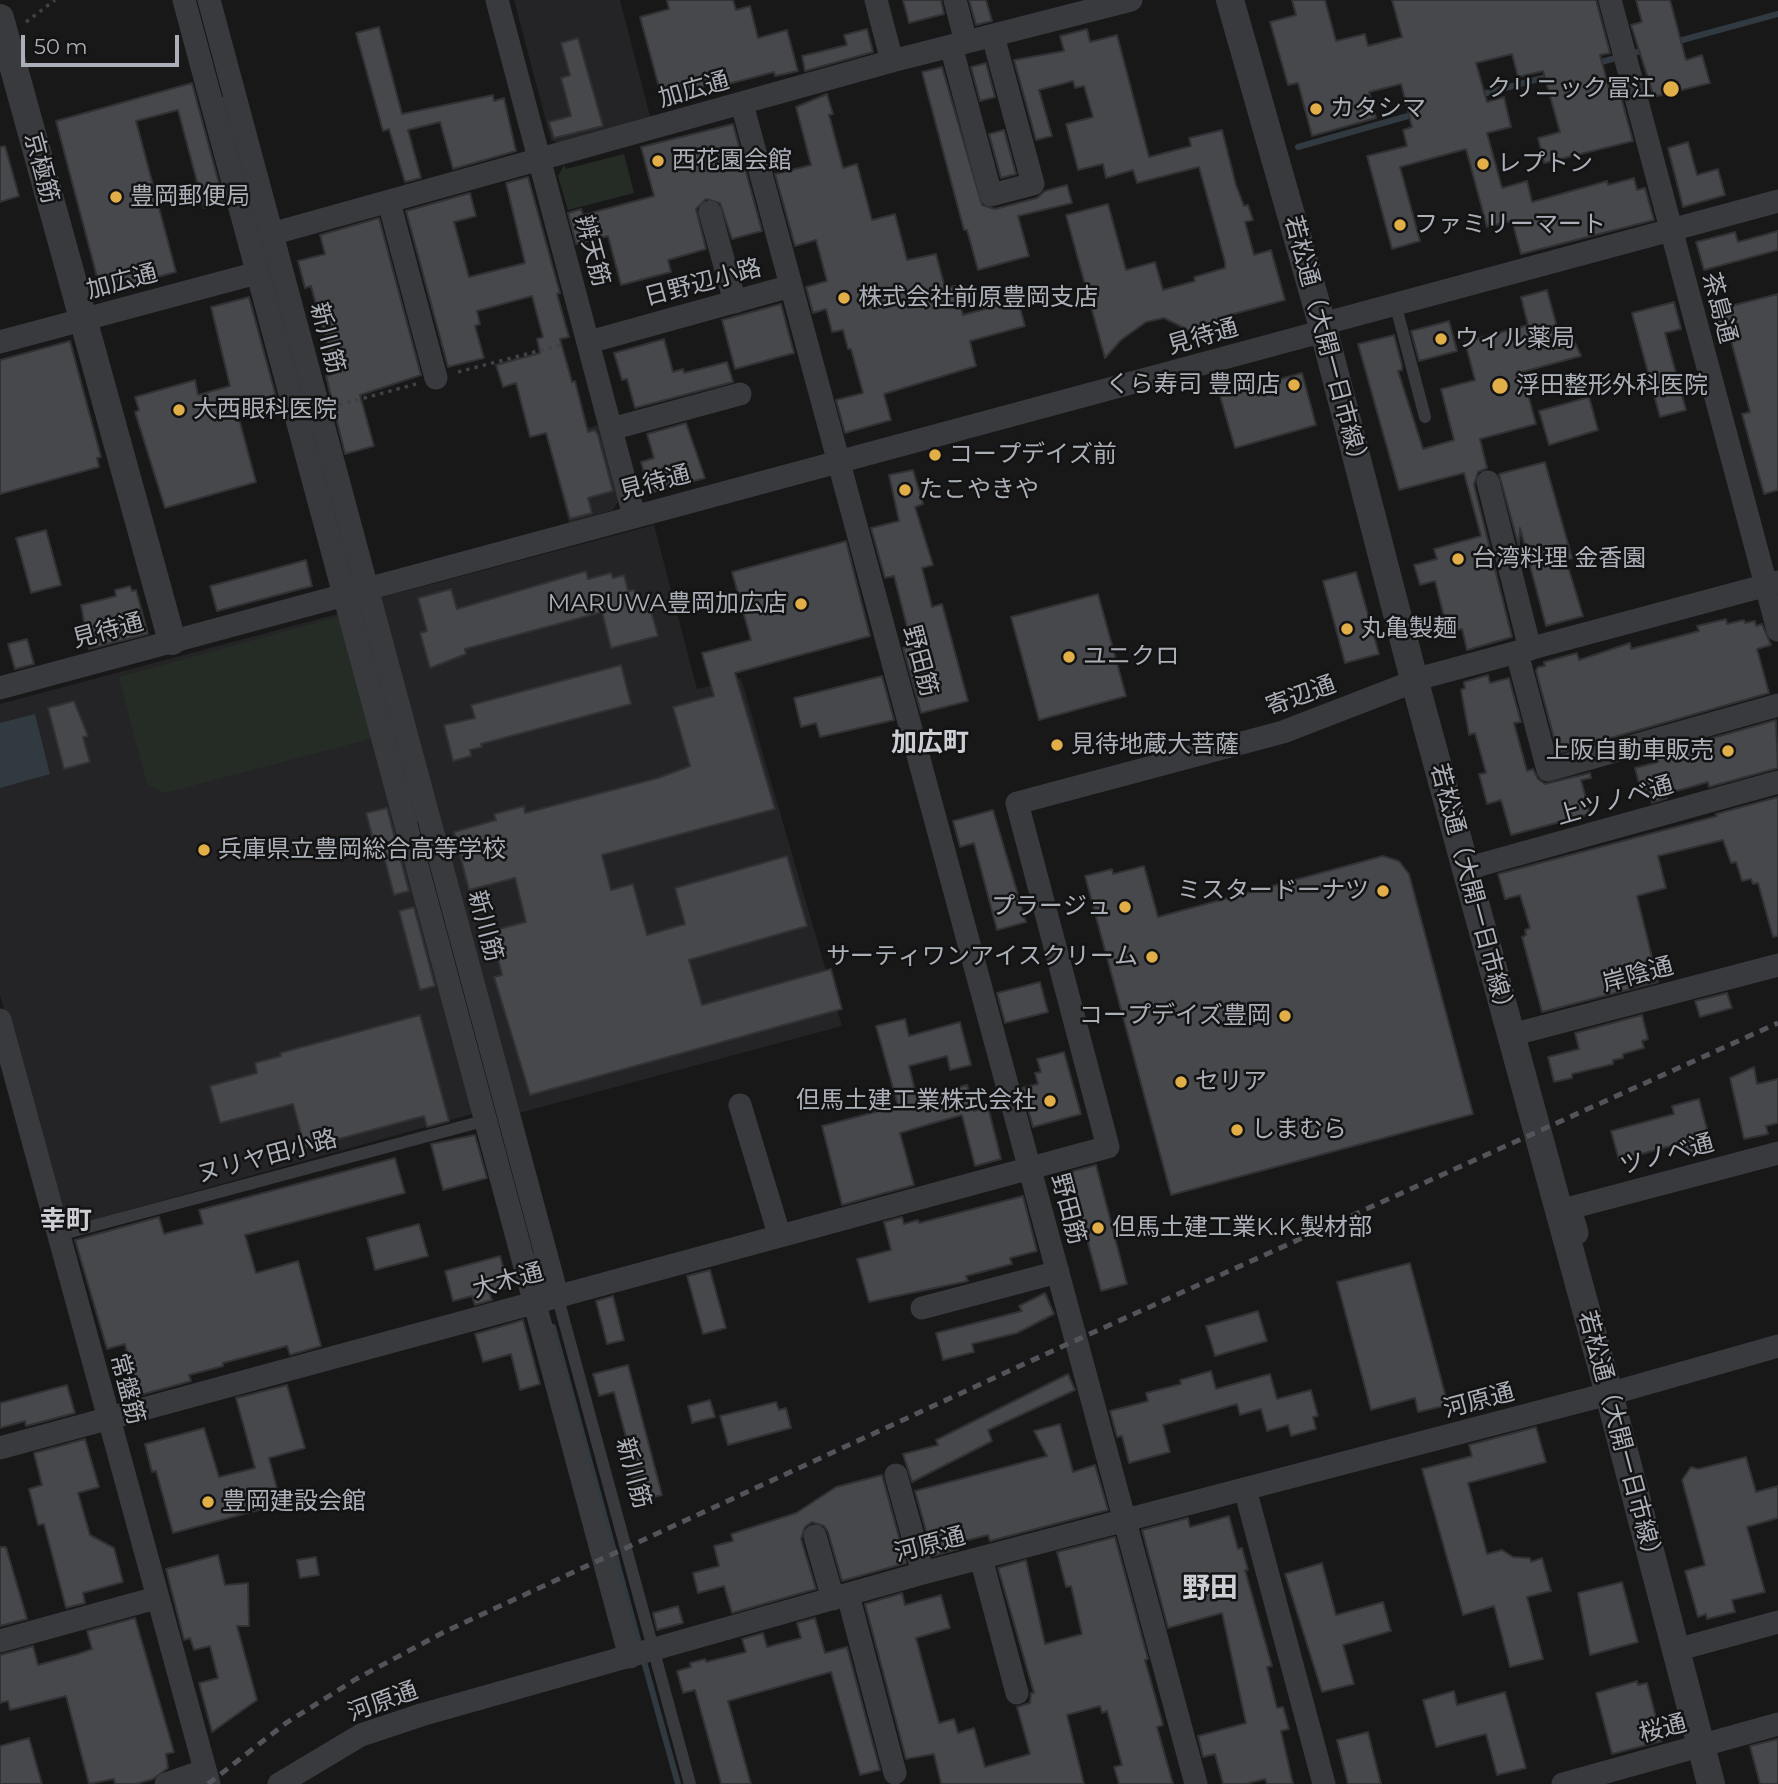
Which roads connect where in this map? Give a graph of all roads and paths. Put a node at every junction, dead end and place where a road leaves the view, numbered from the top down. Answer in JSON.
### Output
{"nodes":[{"id":1,"x":55,"y":0,"type":"edge"},
{"id":2,"x":184,"y":0,"type":"edge"},
{"id":3,"x":209,"y":0,"type":"edge"},
{"id":4,"x":497,"y":0,"type":"edge"},
{"id":5,"x":876,"y":0,"type":"edge"},
{"id":6,"x":955,"y":0,"type":"edge"},
{"id":7,"x":1131,"y":0,"type":"edge"},
{"id":8,"x":1230,"y":0,"type":"edge"},
{"id":9,"x":1610,"y":0,"type":"edge"},
{"id":10,"x":2,"y":24,"type":"edge"},
{"id":11,"x":993,"y":36,"type":"junction"},
{"id":12,"x":958,"y":44,"type":"junction"},
{"id":13,"x":892,"y":61,"type":"junction"},
{"id":14,"x":742,"y":104,"type":"junction"},
{"id":15,"x":541,"y":160,"type":"junction"},
{"id":16,"x":1778,"y":201,"type":"edge"},
{"id":17,"x":388,"y":202,"type":"junction"},
{"id":18,"x":710,"y":212,"type":"dead end"},
{"id":19,"x":1671,"y":231,"type":"junction"},
{"id":20,"x":271,"y":234,"type":"junction"},
{"id":21,"x":257,"y":273,"type":"junction"},
{"id":22,"x":791,"y":286,"type":"junction"},
{"id":23,"x":735,"y":302,"type":"junction"},
{"id":24,"x":1395,"y":303,"type":"junction"},
{"id":25,"x":83,"y":319,"type":"junction"},
{"id":26,"x":1323,"y":327,"type":"junction"},
{"id":27,"x":0,"y":342,"type":"edge"},
{"id":28,"x":589,"y":342,"type":"junction"},
{"id":29,"x":436,"y":378,"type":"dead end"},
{"id":30,"x":740,"y":394,"type":"dead end"},
{"id":31,"x":1425,"y":417,"type":"dead end"},
{"id":32,"x":611,"y":429,"type":"junction"},
{"id":33,"x":839,"y":463,"type":"junction"},
{"id":34,"x":1488,"y":482,"type":"dead end"},
{"id":35,"x":634,"y":516,"type":"junction"},
{"id":36,"x":1772,"y":583,"type":"edge"},
{"id":37,"x":356,"y":591,"type":"junction"},
{"id":38,"x":1778,"y":630,"type":"edge"},
{"id":39,"x":172,"y":641,"type":"junction"},
{"id":40,"x":1524,"y":651,"type":"junction"},
{"id":41,"x":1414,"y":680,"type":"junction"},
{"id":42,"x":0,"y":688,"type":"edge"},
{"id":43,"x":1778,"y":705,"type":"edge"},
{"id":44,"x":1778,"y":782,"type":"edge"},
{"id":45,"x":1465,"y":870,"type":"junction"},
{"id":46,"x":1778,"y":965,"type":"edge"},
{"id":47,"x":463,"y":990,"type":"junction"},
{"id":48,"x":0,"y":1020,"type":"edge"},
{"id":49,"x":1511,"y":1035,"type":"junction"},
{"id":50,"x":740,"y":1105,"type":"dead end"},
{"id":51,"x":487,"y":1120,"type":"junction"},
{"id":52,"x":1778,"y":1153,"type":"edge"},
{"id":53,"x":1030,"y":1167,"type":"junction"},
{"id":54,"x":779,"y":1234,"type":"junction"},
{"id":55,"x":58,"y":1235,"type":"junction"},
{"id":56,"x":1058,"y":1272,"type":"junction"},
{"id":57,"x":546,"y":1298,"type":"junction"},
{"id":58,"x":922,"y":1308,"type":"dead end"},
{"id":59,"x":1778,"y":1346,"type":"edge"},
{"id":60,"x":1616,"y":1392,"type":"junction"},
{"id":61,"x":108,"y":1418,"type":"junction"},
{"id":62,"x":0,"y":1448,"type":"edge"},
{"id":63,"x":897,"y":1475,"type":"dead end"},
{"id":64,"x":1245,"y":1489,"type":"junction"},
{"id":65,"x":1125,"y":1520,"type":"junction"},
{"id":66,"x":815,"y":1536,"type":"dead end"},
{"id":67,"x":981,"y":1558,"type":"junction"},
{"id":68,"x":923,"y":1573,"type":"junction"},
{"id":69,"x":841,"y":1597,"type":"junction"},
{"id":70,"x":156,"y":1598,"type":"junction"},
{"id":71,"x":1778,"y":1622,"type":"edge"},
{"id":72,"x":0,"y":1641,"type":"edge"},
{"id":73,"x":654,"y":1650,"type":"junction"},
{"id":74,"x":1676,"y":1650,"type":"junction"},
{"id":75,"x":631,"y":1657,"type":"junction"},
{"id":76,"x":1017,"y":1693,"type":"dead end"},
{"id":77,"x":1778,"y":1724,"type":"edge"},
{"id":78,"x":1701,"y":1746,"type":"junction"},
{"id":79,"x":895,"y":1773,"type":"dead end"},
{"id":80,"x":206,"y":1778,"type":"edge"},
{"id":81,"x":166,"y":1784,"type":"edge"},
{"id":82,"x":279,"y":1784,"type":"edge"},
{"id":83,"x":690,"y":1784,"type":"edge"},
{"id":84,"x":1196,"y":1784,"type":"edge"},
{"id":85,"x":1324,"y":1784,"type":"edge"},
{"id":86,"x":1563,"y":1784,"type":"edge"},
{"id":87,"x":1711,"y":1784,"type":"edge"}],
"edges":[{"from":1,"to":10,"type":"path"},
{"from":2,"to":21,"type":"street","name":"新川筋"},
{"from":3,"to":20,"type":"street","name":"新川筋"},
{"from":4,"to":15,"type":"street","name":"辨天筋"},
{"from":5,"to":13,"type":"street"},
{"from":6,"to":12,"type":"street"},
{"from":7,"to":11,"type":"street","name":"加広通"},
{"from":8,"to":26,"type":"street","name":"若松通（大開一日市線）"},
{"from":9,"to":19,"type":"street","name":"茶島通"},
{"from":10,"to":25,"type":"street","name":"京極筋"},
{"from":11,"to":12,"type":"street","name":"加広通"},
{"from":11,"to":12,"type":"street"},
{"from":12,"to":13,"type":"street","name":"加広通"},
{"from":13,"to":14,"type":"street","name":"加広通"},
{"from":14,"to":15,"type":"street","name":"加広通"},
{"from":14,"to":22,"type":"street","name":"野田筋"},
{"from":15,"to":17,"type":"street","name":"加広通"},
{"from":15,"to":28,"type":"street","name":"辨天筋"},
{"from":16,"to":19,"type":"street","name":"見待通"},
{"from":17,"to":20,"type":"street","name":"加広通"},
{"from":17,"to":29,"type":"street"},
{"from":18,"to":23,"type":"street"},
{"from":19,"to":24,"type":"street","name":"見待通"},
{"from":19,"to":36,"type":"street","name":"茶島通"},
{"from":20,"to":37,"type":"street","name":"新川筋"},
{"from":21,"to":25,"type":"street","name":"加広通"},
{"from":21,"to":37,"type":"street","name":"新川筋"},
{"from":22,"to":23,"type":"street","name":"日野辺小路"},
{"from":22,"to":33,"type":"street","name":"野田筋"},
{"from":23,"to":28,"type":"street","name":"日野辺小路"},
{"from":24,"to":26,"type":"street","name":"見待通"},
{"from":24,"to":31,"type":"lane"},
{"from":25,"to":27,"type":"street","name":"加広通"},
{"from":25,"to":39,"type":"street","name":"京極筋"},
{"from":26,"to":33,"type":"street","name":"見待通"},
{"from":26,"to":41,"type":"street","name":"若松通（大開一日市線）"},
{"from":28,"to":32,"type":"street","name":"辨天筋"},
{"from":30,"to":32,"type":"street"},
{"from":32,"to":35,"type":"street","name":"辨天筋"},
{"from":33,"to":35,"type":"street","name":"見待通"},
{"from":33,"to":53,"type":"street","name":"野田筋"},
{"from":34,"to":40,"type":"street"},
{"from":35,"to":37,"type":"street","name":"見待通"},
{"from":36,"to":38,"type":"street","name":"茶島通"},
{"from":36,"to":40,"type":"street","name":"寄辺通"},
{"from":37,"to":39,"type":"street","name":"見待通"},
{"from":37,"to":47,"type":"street","name":"新川筋"},
{"from":39,"to":42,"type":"street","name":"見待通"},
{"from":40,"to":41,"type":"street","name":"寄辺通"},
{"from":40,"to":43,"type":"street"},
{"from":41,"to":45,"type":"street","name":"若松通（大開一日市線）"},
{"from":41,"to":53,"type":"street","name":"寄辺通"},
{"from":44,"to":45,"type":"street","name":"上ツノベ通"},
{"from":45,"to":49,"type":"street","name":"若松通（大開一日市線）"},
{"from":46,"to":49,"type":"street","name":"岸陰通"},
{"from":47,"to":51,"type":"street","name":"新川筋"},
{"from":47,"to":57,"type":"street","name":"新川筋"},
{"from":48,"to":55,"type":"street","name":"常盤筋"},
{"from":49,"to":60,"type":"street","name":"若松通（大開一日市線）"},
{"from":50,"to":54,"type":"street"},
{"from":51,"to":55,"type":"lane","name":"ヌリヤ田小路"},
{"from":51,"to":57,"type":"street","name":"新川筋"},
{"from":52,"to":60,"type":"street","name":"ツノベ通"},
{"from":53,"to":54,"type":"street","name":"大木通"},
{"from":53,"to":56,"type":"street","name":"野田筋"},
{"from":54,"to":57,"type":"street","name":"大木通"},
{"from":55,"to":61,"type":"street","name":"常盤筋"},
{"from":56,"to":58,"type":"street","name":"野田筋"},
{"from":56,"to":65,"type":"street","name":"野田筋"},
{"from":57,"to":61,"type":"street","name":"大木通"},
{"from":57,"to":73,"type":"lane","name":"新川筋"},
{"from":57,"to":75,"type":"street","name":"新川筋"},
{"from":59,"to":60,"type":"street","name":"河原通"},
{"from":60,"to":64,"type":"street","name":"河原通"},
{"from":60,"to":74,"type":"street","name":"若松通（大開一日市線）"},
{"from":61,"to":62,"type":"street","name":"大木通"},
{"from":61,"to":70,"type":"street","name":"常盤筋"},
{"from":63,"to":68,"type":"street"},
{"from":64,"to":65,"type":"street","name":"河原通"},
{"from":64,"to":85,"type":"street"},
{"from":65,"to":67,"type":"street","name":"河原通"},
{"from":65,"to":84,"type":"street","name":"野田筋"},
{"from":66,"to":69,"type":"street"},
{"from":67,"to":68,"type":"street","name":"河原通"},
{"from":67,"to":76,"type":"street"},
{"from":68,"to":69,"type":"street","name":"河原通"},
{"from":69,"to":73,"type":"street","name":"河原通"},
{"from":69,"to":79,"type":"street"},
{"from":70,"to":72,"type":"street"},
{"from":70,"to":80,"type":"street","name":"常盤筋"},
{"from":71,"to":74,"type":"street"},
{"from":73,"to":75,"type":"street","name":"河原通"},
{"from":73,"to":83,"type":"lane","name":"新川筋"},
{"from":74,"to":78,"type":"street","name":"若松通（大開一日市線）"},
{"from":75,"to":82,"type":"street","name":"河原通"},
{"from":77,"to":78,"type":"street","name":"桜通"},
{"from":78,"to":86,"type":"street","name":"桜通"},
{"from":78,"to":87,"type":"street","name":"若松通（大開一日市線）"},
{"from":80,"to":81,"type":"street"}]}
